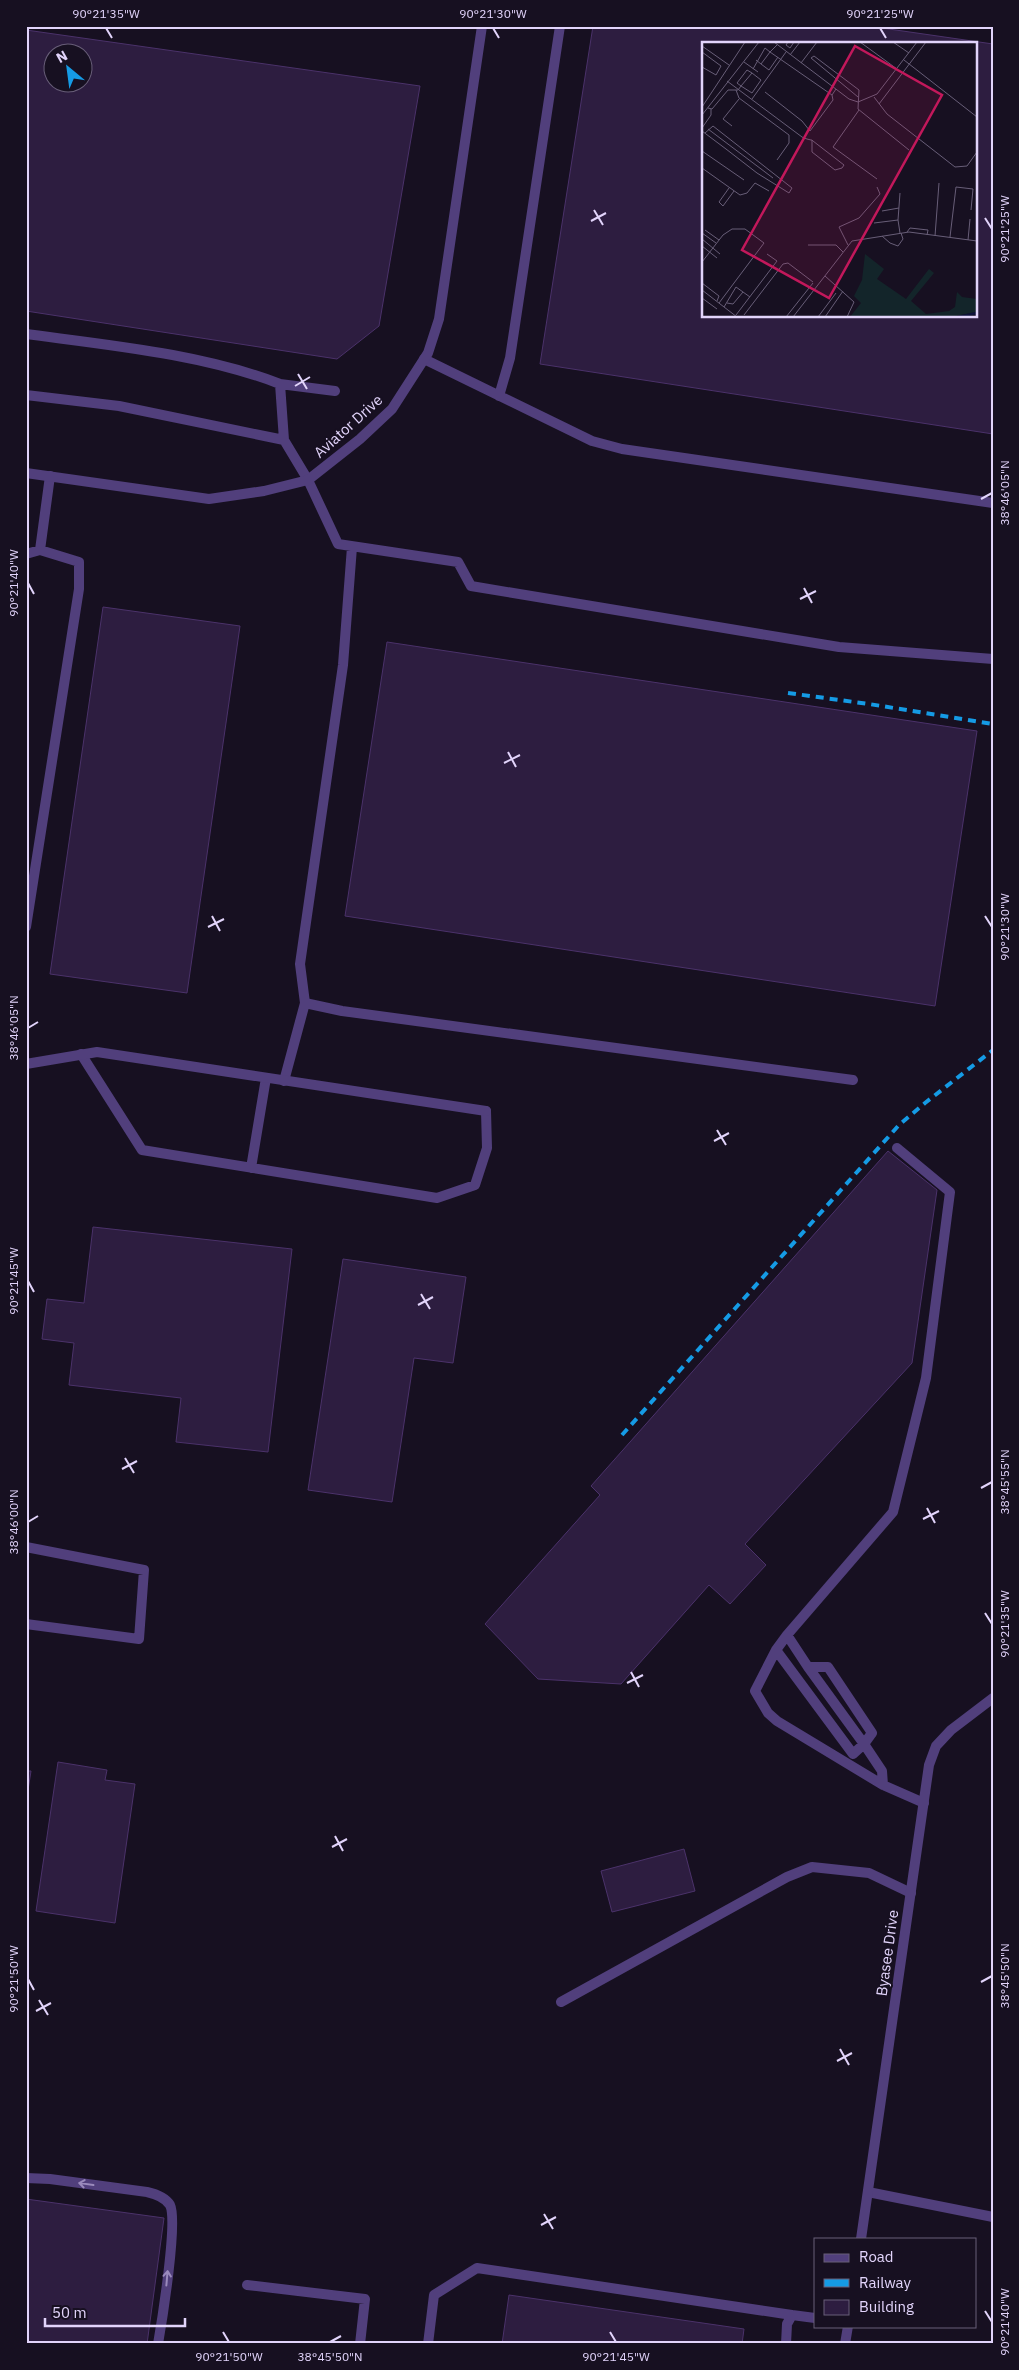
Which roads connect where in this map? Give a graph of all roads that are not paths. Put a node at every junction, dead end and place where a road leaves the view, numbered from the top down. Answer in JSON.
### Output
{"nodes":[{"id":1,"x":482,"y":26,"type":"edge"},
{"id":2,"x":560,"y":26,"type":"edge"},
{"id":3,"x":26,"y":334,"type":"edge"},
{"id":4,"x":424,"y":360,"type":"junction"},
{"id":5,"x":280,"y":384,"type":"junction"},
{"id":6,"x":335,"y":391,"type":"dead end"},
{"id":7,"x":26,"y":395,"type":"edge"},
{"id":8,"x":499,"y":396,"type":"junction"},
{"id":9,"x":284,"y":440,"type":"junction"},
{"id":10,"x":26,"y":473,"type":"edge"},
{"id":11,"x":50,"y":476,"type":"junction"},
{"id":12,"x":308,"y":480,"type":"junction"},
{"id":13,"x":993,"y":503,"type":"edge"},
{"id":14,"x":352,"y":547,"type":"junction"},
{"id":15,"x":40,"y":550,"type":"junction"},
{"id":16,"x":26,"y":554,"type":"edge"},
{"id":17,"x":993,"y":659,"type":"edge"},
{"id":18,"x":26,"y":927,"type":"edge"},
{"id":19,"x":305,"y":1003,"type":"junction"},
{"id":20,"x":80,"y":1054,"type":"junction"},
{"id":21,"x":26,"y":1064,"type":"edge"},
{"id":22,"x":266,"y":1078,"type":"junction"},
{"id":23,"x":852,"y":1080,"type":"dead end"},
{"id":24,"x":284,"y":1081,"type":"junction"},
{"id":25,"x":897,"y":1148,"type":"dead end"},
{"id":26,"x":251,"y":1168,"type":"junction"},
{"id":27,"x":26,"y":1547,"type":"edge"},
{"id":28,"x":26,"y":1624,"type":"edge"},
{"id":29,"x":787,"y":1635,"type":"junction"},
{"id":30,"x":776,"y":1650,"type":"junction"},
{"id":31,"x":808,"y":1667,"type":"junction"},
{"id":32,"x":993,"y":1698,"type":"edge"},
{"id":33,"x":864,"y":1744,"type":"junction"},
{"id":34,"x":883,"y":1785,"type":"junction"},
{"id":35,"x":924,"y":1803,"type":"junction"},
{"id":36,"x":911,"y":1893,"type":"junction"},
{"id":37,"x":561,"y":2002,"type":"dead end"},
{"id":38,"x":26,"y":2178,"type":"edge"},
{"id":39,"x":868,"y":2192,"type":"junction"},
{"id":40,"x":993,"y":2218,"type":"edge"},
{"id":41,"x":861,"y":2238,"type":"edge"},
{"id":42,"x":247,"y":2285,"type":"dead end"},
{"id":43,"x":792,"y":2315,"type":"junction"},
{"id":44,"x":814,"y":2318,"type":"edge"},
{"id":45,"x":848,"y":2328,"type":"edge"},
{"id":46,"x":158,"y":2344,"type":"edge"},
{"id":47,"x":360,"y":2344,"type":"edge"},
{"id":48,"x":428,"y":2344,"type":"edge"},
{"id":49,"x":786,"y":2344,"type":"edge"},
{"id":50,"x":845,"y":2344,"type":"edge"}],
"edges":[{"from":1,"to":4,"type":"street","name":"Aviator Drive"},
{"from":2,"to":8,"type":"street"},
{"from":3,"to":5,"type":"street"},
{"from":4,"to":8,"type":"street"},
{"from":4,"to":12,"type":"street","name":"Aviator Drive"},
{"from":5,"to":6,"type":"street"},
{"from":5,"to":9,"type":"street"},
{"from":7,"to":9,"type":"street"},
{"from":8,"to":13,"type":"street"},
{"from":9,"to":12,"type":"street"},
{"from":10,"to":11,"type":"street","name":"Aviator Drive"},
{"from":11,"to":12,"type":"street","name":"Aviator Drive"},
{"from":11,"to":15,"type":"street"},
{"from":12,"to":14,"type":"street"},
{"from":14,"to":17,"type":"street"},
{"from":14,"to":19,"type":"street"},
{"from":15,"to":16,"type":"street"},
{"from":15,"to":18,"type":"street"},
{"from":19,"to":23,"type":"street"},
{"from":19,"to":24,"type":"street"},
{"from":20,"to":21,"type":"street"},
{"from":20,"to":22,"type":"street"},
{"from":20,"to":26,"type":"street"},
{"from":22,"to":24,"type":"street"},
{"from":22,"to":26,"type":"street"},
{"from":24,"to":26,"type":"street"},
{"from":25,"to":29,"type":"street"},
{"from":27,"to":28,"type":"street"},
{"from":29,"to":30,"type":"street"},
{"from":29,"to":31,"type":"street"},
{"from":30,"to":33,"type":"street"},
{"from":30,"to":34,"type":"street"},
{"from":31,"to":33,"type":"street"},
{"from":31,"to":33,"type":"street"},
{"from":32,"to":35,"type":"street","name":"Byasee Drive"},
{"from":33,"to":34,"type":"street"},
{"from":34,"to":35,"type":"street"},
{"from":35,"to":36,"type":"street","name":"Byasee Drive"},
{"from":36,"to":37,"type":"street"},
{"from":36,"to":39,"type":"street","name":"Byasee Drive"},
{"from":46,"to":38,"type":"street","one_way":true},
{"from":39,"to":40,"type":"street"},
{"from":39,"to":41,"type":"street","name":"Byasee Drive"},
{"from":42,"to":47,"type":"street"},
{"from":43,"to":44,"type":"street"},
{"from":43,"to":48,"type":"street"},
{"from":43,"to":49,"type":"street"},
{"from":45,"to":50,"type":"street"}]}
